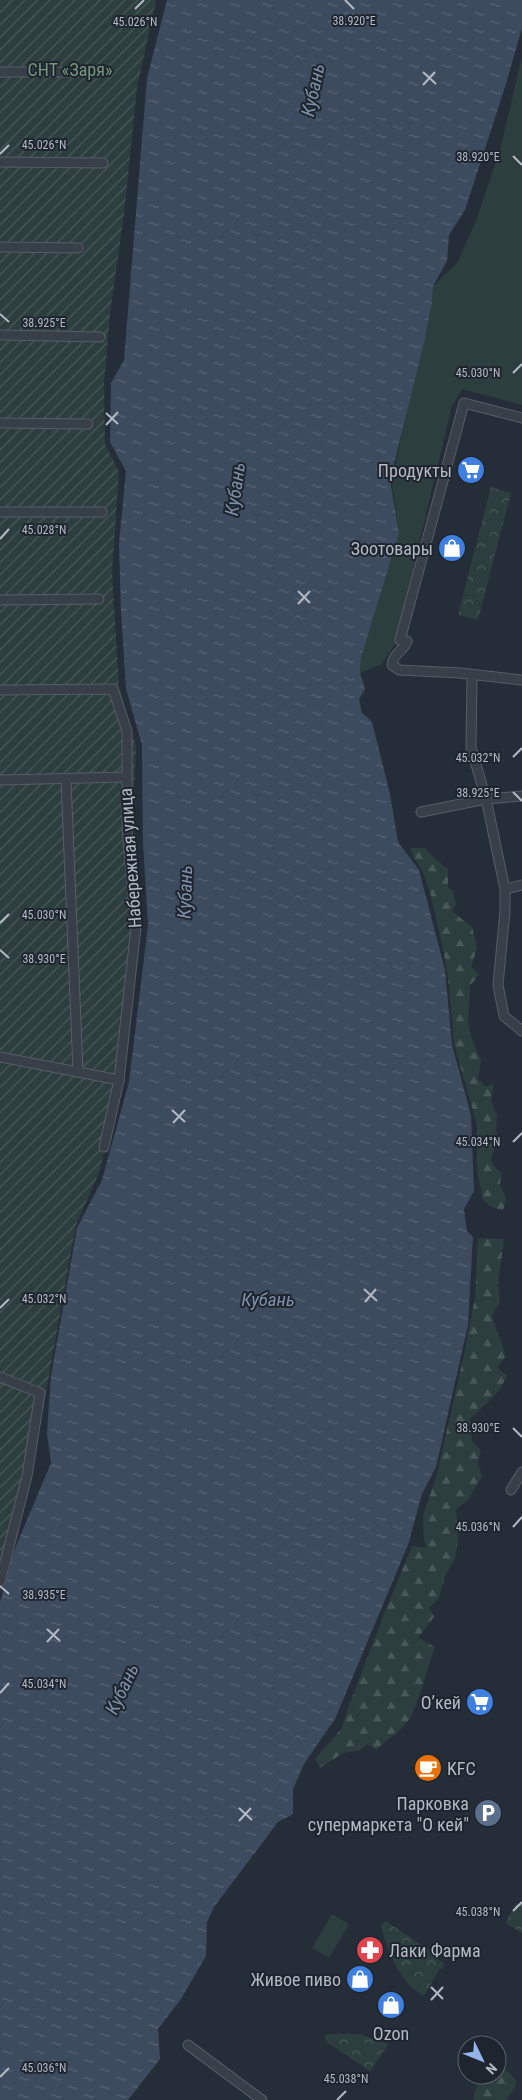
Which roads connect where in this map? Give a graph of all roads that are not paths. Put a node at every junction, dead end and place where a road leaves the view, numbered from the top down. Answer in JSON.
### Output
{"nodes":[{"id":1,"x":0,"y":72,"type":"edge"},
{"id":2,"x":99,"y":72,"type":"dead end"},
{"id":3,"x":0,"y":162,"type":"edge"},
{"id":4,"x":103,"y":162,"type":"dead end"},
{"id":5,"x":0,"y":247,"type":"edge"},
{"id":6,"x":78,"y":248,"type":"dead end"},
{"id":7,"x":0,"y":335,"type":"edge"},
{"id":8,"x":100,"y":337,"type":"dead end"},
{"id":9,"x":522,"y":418,"type":"edge"},
{"id":10,"x":0,"y":423,"type":"edge"},
{"id":11,"x":88,"y":424,"type":"dead end"},
{"id":12,"x":0,"y":512,"type":"edge"},
{"id":13,"x":102,"y":512,"type":"dead end"},
{"id":14,"x":99,"y":599,"type":"dead end"},
{"id":15,"x":0,"y":600,"type":"edge"},
{"id":16,"x":472,"y":675,"type":"junction"},
{"id":17,"x":522,"y":680,"type":"edge"},
{"id":18,"x":0,"y":690,"type":"edge"},
{"id":19,"x":125,"y":778,"type":"junction"},
{"id":20,"x":0,"y":780,"type":"edge"},
{"id":21,"x":66,"y":780,"type":"junction"},
{"id":22,"x":522,"y":796,"type":"edge"},
{"id":23,"x":486,"y":799,"type":"junction"},
{"id":24,"x":421,"y":812,"type":"dead end"},
{"id":25,"x":522,"y":885,"type":"edge"},
{"id":26,"x":504,"y":889,"type":"junction"},
{"id":27,"x":522,"y":1031,"type":"edge"},
{"id":28,"x":0,"y":1057,"type":"edge"},
{"id":29,"x":78,"y":1071,"type":"junction"},
{"id":30,"x":119,"y":1080,"type":"junction"},
{"id":31,"x":104,"y":1147,"type":"dead end"},
{"id":32,"x":0,"y":1377,"type":"edge"},
{"id":33,"x":522,"y":1472,"type":"edge"},
{"id":34,"x":511,"y":1490,"type":"dead end"},
{"id":35,"x":0,"y":1582,"type":"edge"},
{"id":36,"x":188,"y":2045,"type":"dead end"},
{"id":37,"x":262,"y":2100,"type":"edge"}],
"edges":[{"from":1,"to":2,"type":"street"},
{"from":3,"to":4,"type":"street"},
{"from":5,"to":6,"type":"street"},
{"from":7,"to":8,"type":"street"},
{"from":9,"to":16,"type":"street"},
{"from":10,"to":11,"type":"street"},
{"from":12,"to":13,"type":"street"},
{"from":14,"to":15,"type":"street"},
{"from":16,"to":17,"type":"street"},
{"from":16,"to":23,"type":"street"},
{"from":18,"to":19,"type":"street","name":"Набережная улица"},
{"from":19,"to":21,"type":"street"},
{"from":19,"to":30,"type":"street","name":"Набережная улица"},
{"from":20,"to":21,"type":"street"},
{"from":21,"to":29,"type":"street"},
{"from":22,"to":23,"type":"street"},
{"from":23,"to":24,"type":"street"},
{"from":23,"to":26,"type":"street"},
{"from":25,"to":26,"type":"street"},
{"from":26,"to":27,"type":"street"},
{"from":28,"to":29,"type":"street"},
{"from":29,"to":30,"type":"street"},
{"from":30,"to":31,"type":"street","name":"Набережная улица"},
{"from":32,"to":35,"type":"street"},
{"from":33,"to":34,"type":"street"},
{"from":36,"to":37,"type":"street"}]}
